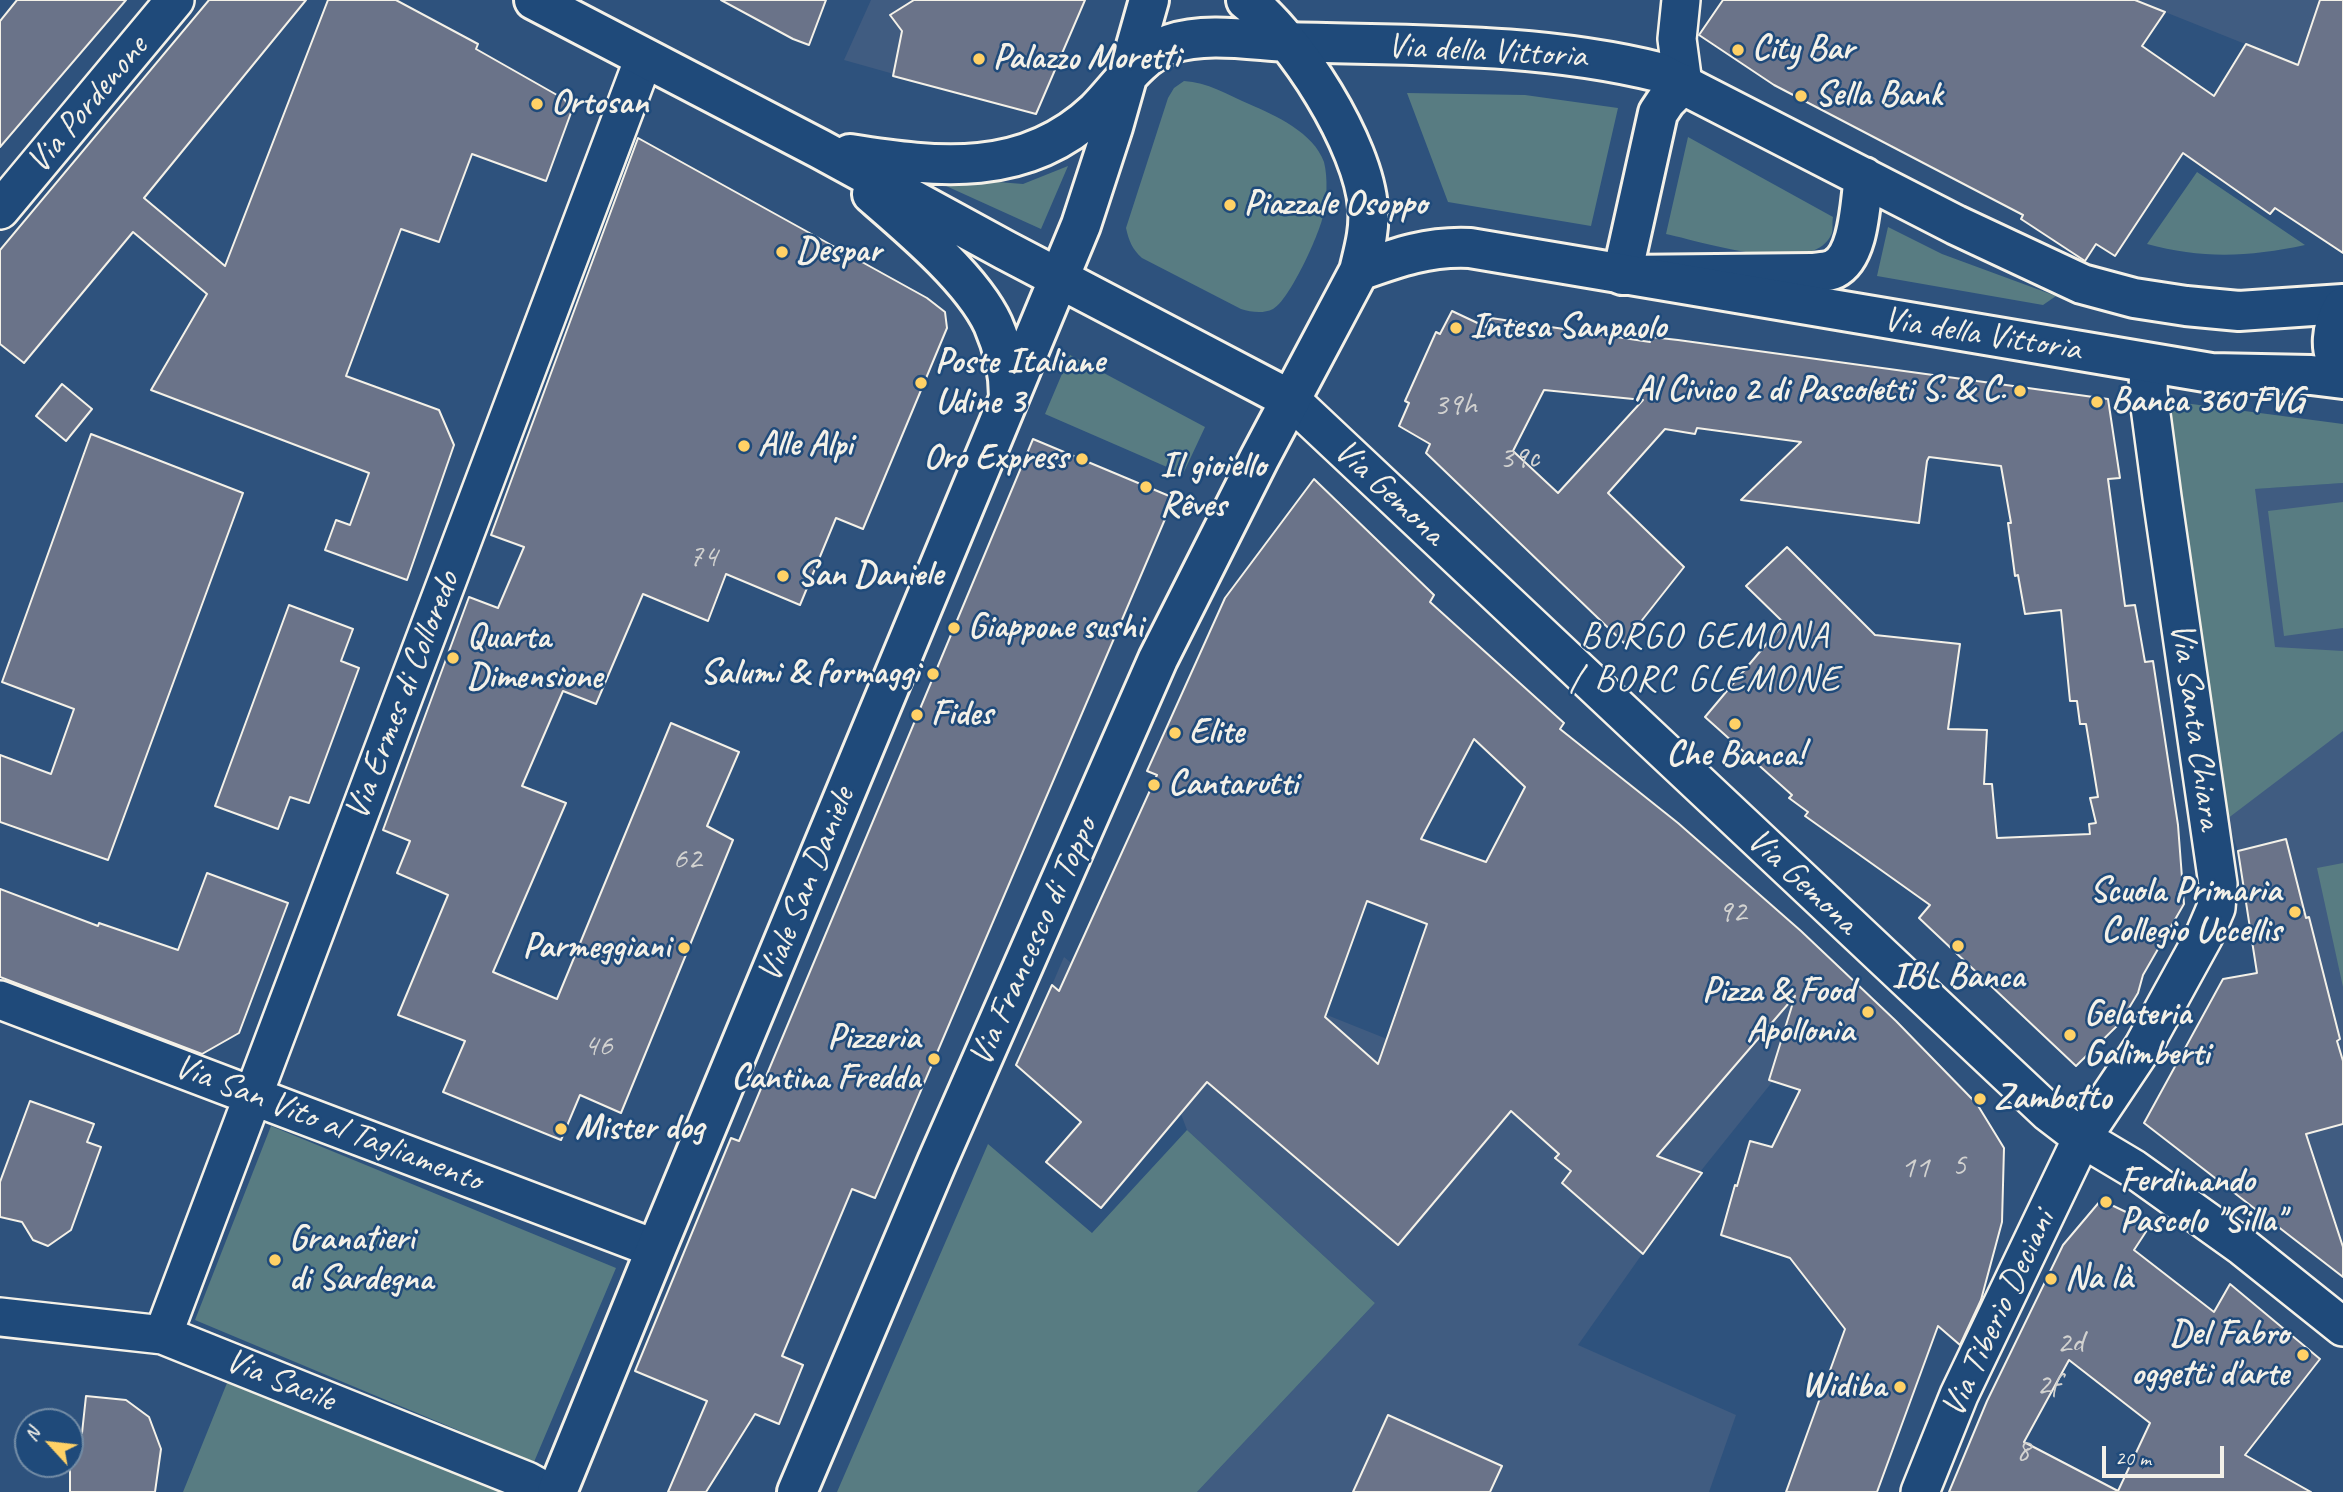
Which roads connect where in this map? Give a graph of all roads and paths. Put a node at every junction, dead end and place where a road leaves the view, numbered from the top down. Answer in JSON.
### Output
{"nodes":[{"id":1,"x":175,"y":0,"type":"edge"},
{"id":2,"x":534,"y":0,"type":"edge"},
{"id":3,"x":1149,"y":0,"type":"edge"},
{"id":4,"x":1245,"y":0,"type":"edge"},
{"id":5,"x":1681,"y":0,"type":"edge"},
{"id":6,"x":1287,"y":42,"type":"junction"},
{"id":7,"x":645,"y":58,"type":"junction"},
{"id":8,"x":1129,"y":74,"type":"junction"},
{"id":9,"x":1683,"y":84,"type":"junction"},
{"id":10,"x":820,"y":149,"type":"junction"},
{"id":11,"x":1864,"y":177,"type":"junction"},
{"id":12,"x":0,"y":210,"type":"edge"},
{"id":13,"x":1359,"y":271,"type":"junction"},
{"id":14,"x":1622,"y":275,"type":"junction"},
{"id":15,"x":1058,"y":278,"type":"junction"},
{"id":16,"x":2343,"y":305,"type":"edge"},
{"id":17,"x":2149,"y":363,"type":"junction"},
{"id":18,"x":2343,"y":370,"type":"edge"},
{"id":19,"x":2343,"y":379,"type":"edge"},
{"id":20,"x":1009,"y":397,"type":"junction"},
{"id":21,"x":1291,"y":400,"type":"junction"},
{"id":22,"x":0,"y":1000,"type":"edge"},
{"id":23,"x":253,"y":1094,"type":"junction"},
{"id":24,"x":2082,"y":1138,"type":"junction"},
{"id":25,"x":656,"y":1249,"type":"junction"},
{"id":26,"x":0,"y":1317,"type":"edge"},
{"id":27,"x":2343,"y":1327,"type":"edge"},
{"id":28,"x":163,"y":1335,"type":"junction"},
{"id":29,"x":547,"y":1492,"type":"edge"},
{"id":30,"x":557,"y":1492,"type":"edge"},
{"id":31,"x":797,"y":1492,"type":"edge"},
{"id":32,"x":1920,"y":1492,"type":"edge"}],
"edges":[{"from":1,"to":12,"type":"street","name":"Via Pordenone"},
{"from":2,"to":7,"type":"main road"},
{"from":3,"to":8,"type":"main road"},
{"from":4,"to":6,"type":"main road"},
{"from":5,"to":9,"type":"street"},
{"from":6,"to":8,"type":"main road"},
{"from":6,"to":9,"type":"main road","name":"Via della Vittoria"},
{"from":6,"to":13,"type":"main road"},
{"from":7,"to":10,"type":"main road"},
{"from":7,"to":23,"type":"street","name":"Via Ermes di Colloredo"},
{"from":8,"to":10,"type":"main road"},
{"from":8,"to":15,"type":"main road"},
{"from":9,"to":11,"type":"main road","name":"Via della Vittoria"},
{"from":9,"to":14,"type":"main road"},
{"from":10,"to":15,"type":"main road"},
{"from":10,"to":20,"type":"main road"},
{"from":11,"to":14,"type":"main road","name":"Via della Vittoria"},
{"from":11,"to":16,"type":"main road","name":"Via della Vittoria"},
{"from":13,"to":14,"type":"main road","name":"Via della Vittoria"},
{"from":13,"to":21,"type":"main road"},
{"from":14,"to":17,"type":"main road","name":"Via della Vittoria"},
{"from":15,"to":20,"type":"main road","name":"Viale San Daniele"},
{"from":15,"to":21,"type":"main road"},
{"from":16,"to":18,"type":"main road"},
{"from":17,"to":19,"type":"main road","name":"Via della Vittoria"},
{"from":17,"to":24,"type":"street","name":"Via Santa Chiara"},
{"from":20,"to":25,"type":"main road","name":"Viale San Daniele"},
{"from":21,"to":24,"type":"street","name":"Via Gemona"},
{"from":21,"to":31,"type":"main road","name":"Via Francesco di Toppo"},
{"from":22,"to":23,"type":"street","name":"Via San Vito al Tagliamento"},
{"from":23,"to":25,"type":"street","name":"Via San Vito al Tagliamento"},
{"from":23,"to":28,"type":"street","name":"Via Ermes di Colloredo"},
{"from":24,"to":27,"type":"street","name":"Via Gemona"},
{"from":24,"to":32,"type":"street","name":"Via Tiberio Deciani"},
{"from":25,"to":30,"type":"main road","name":"Viale San Daniele"},
{"from":26,"to":28,"type":"street","name":"Via Sacile"},
{"from":28,"to":29,"type":"street","name":"Via Sacile"}]}
